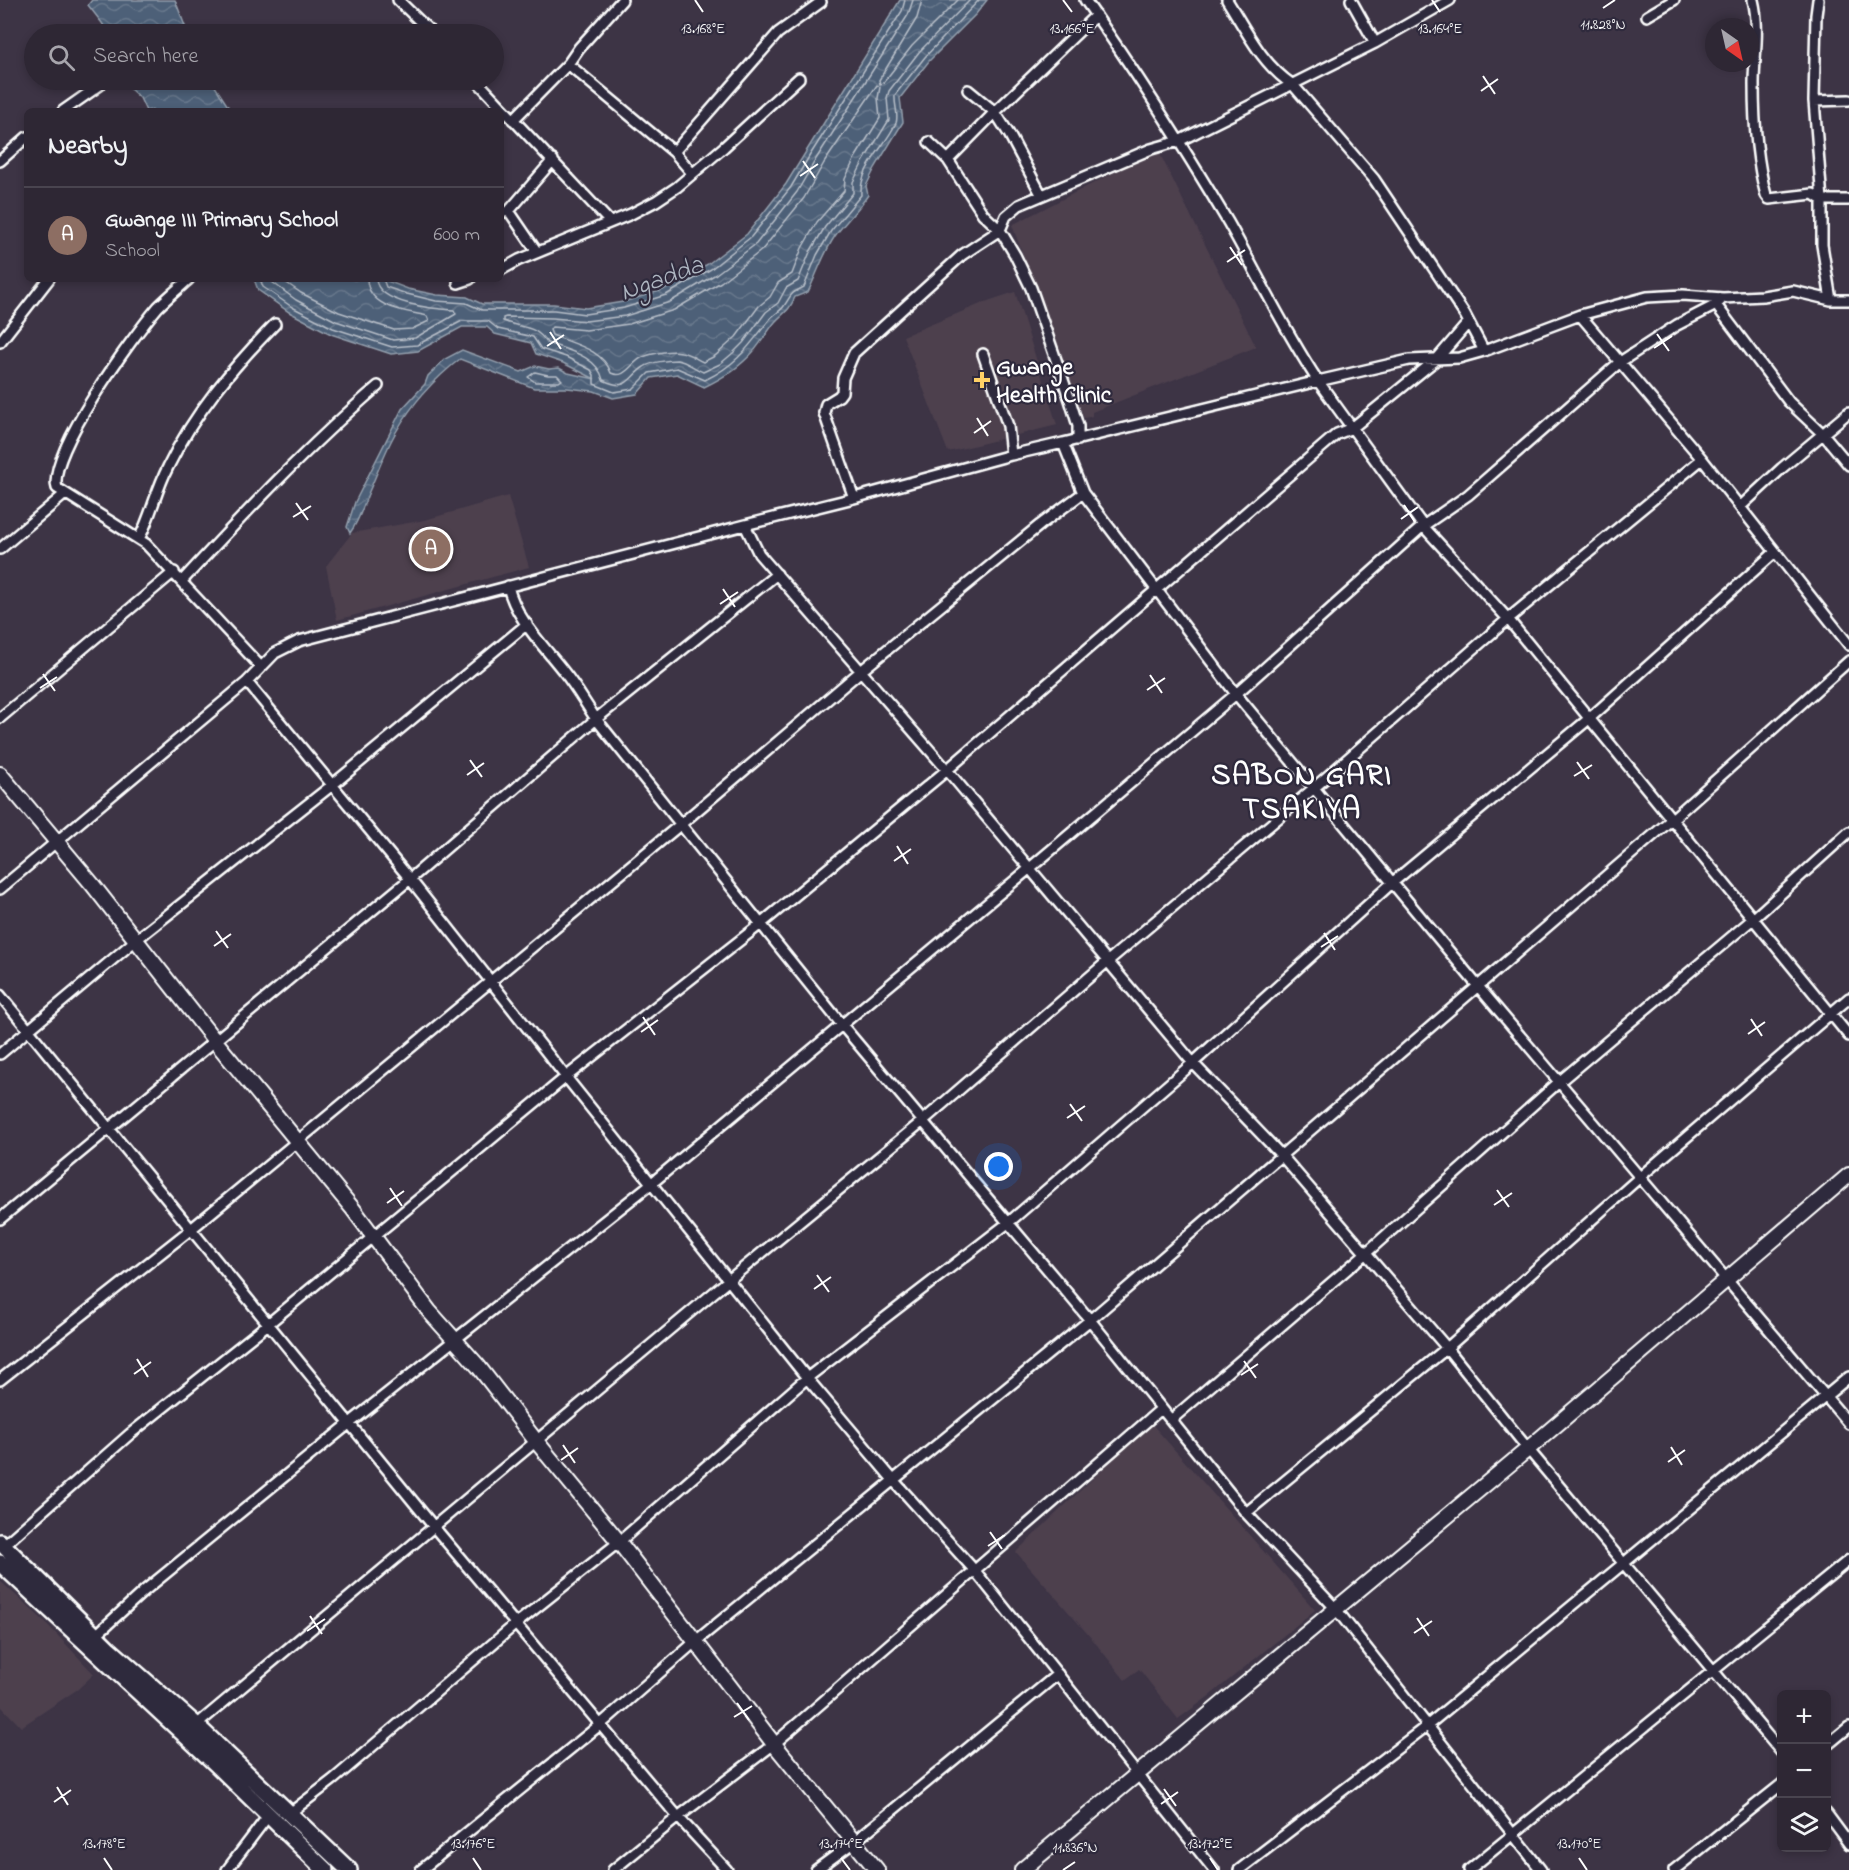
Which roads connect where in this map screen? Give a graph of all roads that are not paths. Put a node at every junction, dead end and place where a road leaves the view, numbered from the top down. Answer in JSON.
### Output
{"nodes":[{"id":1,"x":398,"y":0,"type":"edge"},
{"id":2,"x":622,"y":0,"type":"edge"},
{"id":3,"x":1085,"y":0,"type":"edge"},
{"id":4,"x":1227,"y":0,"type":"edge"},
{"id":5,"x":1351,"y":0,"type":"edge"},
{"id":6,"x":1450,"y":0,"type":"edge"},
{"id":7,"x":1674,"y":0,"type":"edge"},
{"id":8,"x":1753,"y":0,"type":"edge"},
{"id":9,"x":1818,"y":0,"type":"edge"},
{"id":10,"x":821,"y":2,"type":"dead end"},
{"id":11,"x":1096,"y":15,"type":"junction"},
{"id":12,"x":1647,"y":16,"type":"dead end"},
{"id":13,"x":423,"y":24,"type":"edge"},
{"id":14,"x":1375,"y":43,"type":"junction"},
{"id":15,"x":568,"y":64,"type":"junction"},
{"id":16,"x":799,"y":78,"type":"dead end"},
{"id":17,"x":1293,"y":85,"type":"junction"},
{"id":18,"x":93,"y":90,"type":"edge"},
{"id":19,"x":485,"y":90,"type":"edge"},
{"id":20,"x":968,"y":90,"type":"dead end"},
{"id":21,"x":1849,"y":100,"type":"edge"},
{"id":22,"x":1814,"y":101,"type":"junction"},
{"id":23,"x":67,"y":108,"type":"edge"},
{"id":24,"x":502,"y":108,"type":"edge"},
{"id":25,"x":504,"y":110,"type":"edge"},
{"id":26,"x":995,"y":112,"type":"junction"},
{"id":27,"x":513,"y":120,"type":"junction"},
{"id":28,"x":24,"y":140,"type":"edge"},
{"id":29,"x":1179,"y":141,"type":"junction"},
{"id":30,"x":930,"y":142,"type":"dead end"},
{"id":31,"x":674,"y":152,"type":"junction"},
{"id":32,"x":553,"y":160,"type":"junction"},
{"id":33,"x":948,"y":160,"type":"junction"},
{"id":34,"x":0,"y":161,"type":"edge"},
{"id":35,"x":692,"y":173,"type":"junction"},
{"id":36,"x":1041,"y":194,"type":"junction"},
{"id":37,"x":1822,"y":200,"type":"junction"},
{"id":38,"x":1849,"y":200,"type":"edge"},
{"id":39,"x":505,"y":212,"type":"edge"},
{"id":40,"x":609,"y":221,"type":"junction"},
{"id":41,"x":1000,"y":230,"type":"junction"},
{"id":42,"x":537,"y":252,"type":"junction"},
{"id":43,"x":504,"y":268,"type":"edge"},
{"id":44,"x":47,"y":282,"type":"edge"},
{"id":45,"x":186,"y":282,"type":"edge"},
{"id":46,"x":461,"y":282,"type":"edge"},
{"id":47,"x":458,"y":283,"type":"dead end"},
{"id":48,"x":1831,"y":300,"type":"junction"},
{"id":49,"x":1849,"y":300,"type":"edge"},
{"id":50,"x":1720,"y":302,"type":"junction"},
{"id":51,"x":1580,"y":315,"type":"junction"},
{"id":52,"x":1468,"y":323,"type":"junction"},
{"id":53,"x":275,"y":324,"type":"dead end"},
{"id":54,"x":0,"y":342,"type":"edge"},
{"id":55,"x":1484,"y":351,"type":"junction"},
{"id":56,"x":983,"y":354,"type":"dead end"},
{"id":57,"x":1437,"y":359,"type":"junction"},
{"id":58,"x":1620,"y":362,"type":"junction"},
{"id":59,"x":1318,"y":381,"type":"junction"},
{"id":60,"x":378,"y":386,"type":"dead end"},
{"id":61,"x":1849,"y":412,"type":"edge"},
{"id":62,"x":1352,"y":428,"type":"junction"},
{"id":63,"x":1824,"y":435,"type":"junction"},
{"id":64,"x":1078,"y":440,"type":"junction"},
{"id":65,"x":1063,"y":443,"type":"junction"},
{"id":66,"x":1011,"y":455,"type":"junction"},
{"id":67,"x":1702,"y":459,"type":"junction"},
{"id":68,"x":1849,"y":465,"type":"edge"},
{"id":69,"x":1083,"y":493,"type":"junction"},
{"id":70,"x":65,"y":494,"type":"junction"},
{"id":71,"x":854,"y":498,"type":"junction"},
{"id":72,"x":1740,"y":507,"type":"junction"},
{"id":73,"x":745,"y":525,"type":"junction"},
{"id":74,"x":1422,"y":526,"type":"junction"},
{"id":75,"x":139,"y":539,"type":"junction"},
{"id":76,"x":0,"y":549,"type":"edge"},
{"id":77,"x":1774,"y":553,"type":"junction"},
{"id":78,"x":174,"y":572,"type":"junction"},
{"id":79,"x":777,"y":574,"type":"junction"},
{"id":80,"x":182,"y":581,"type":"junction"},
{"id":81,"x":508,"y":586,"type":"junction"},
{"id":82,"x":1156,"y":589,"type":"junction"},
{"id":83,"x":1508,"y":619,"type":"junction"},
{"id":84,"x":527,"y":624,"type":"junction"},
{"id":85,"x":1849,"y":645,"type":"edge"},
{"id":86,"x":1849,"y":661,"type":"edge"},
{"id":87,"x":261,"y":667,"type":"junction"},
{"id":88,"x":861,"y":671,"type":"junction"},
{"id":89,"x":247,"y":682,"type":"junction"},
{"id":90,"x":1236,"y":694,"type":"junction"},
{"id":91,"x":0,"y":718,"type":"edge"},
{"id":92,"x":1590,"y":718,"type":"junction"},
{"id":93,"x":596,"y":719,"type":"junction"},
{"id":94,"x":947,"y":770,"type":"junction"},
{"id":95,"x":0,"y":774,"type":"edge"},
{"id":96,"x":331,"y":786,"type":"junction"},
{"id":97,"x":1314,"y":788,"type":"junction"},
{"id":98,"x":1671,"y":820,"type":"junction"},
{"id":99,"x":681,"y":824,"type":"junction"},
{"id":100,"x":1849,"y":832,"type":"edge"},
{"id":101,"x":56,"y":841,"type":"junction"},
{"id":102,"x":1030,"y":868,"type":"junction"},
{"id":103,"x":410,"y":879,"type":"junction"},
{"id":104,"x":1392,"y":883,"type":"junction"},
{"id":105,"x":0,"y":889,"type":"edge"},
{"id":106,"x":1754,"y":918,"type":"junction"},
{"id":107,"x":762,"y":923,"type":"junction"},
{"id":108,"x":137,"y":939,"type":"junction"},
{"id":109,"x":1108,"y":961,"type":"junction"},
{"id":110,"x":491,"y":980,"type":"junction"},
{"id":111,"x":1477,"y":985,"type":"junction"},
{"id":112,"x":0,"y":995,"type":"edge"},
{"id":113,"x":1849,"y":998,"type":"edge"},
{"id":114,"x":1830,"y":1015,"type":"junction"},
{"id":115,"x":842,"y":1025,"type":"junction"},
{"id":116,"x":28,"y":1029,"type":"junction"},
{"id":117,"x":1849,"y":1036,"type":"edge"},
{"id":118,"x":215,"y":1041,"type":"junction"},
{"id":119,"x":0,"y":1054,"type":"edge"},
{"id":120,"x":1193,"y":1063,"type":"junction"},
{"id":121,"x":566,"y":1077,"type":"junction"},
{"id":122,"x":1559,"y":1082,"type":"junction"},
{"id":123,"x":924,"y":1120,"type":"junction"},
{"id":124,"x":110,"y":1128,"type":"junction"},
{"id":125,"x":298,"y":1141,"type":"junction"},
{"id":126,"x":1282,"y":1156,"type":"junction"},
{"id":127,"x":1849,"y":1176,"type":"edge"},
{"id":128,"x":1640,"y":1177,"type":"junction"},
{"id":129,"x":652,"y":1183,"type":"junction"},
{"id":130,"x":0,"y":1219,"type":"edge"},
{"id":131,"x":1008,"y":1223,"type":"junction"},
{"id":132,"x":190,"y":1230,"type":"junction"},
{"id":133,"x":374,"y":1236,"type":"junction"},
{"id":134,"x":1366,"y":1253,"type":"junction"},
{"id":135,"x":730,"y":1279,"type":"junction"},
{"id":136,"x":1727,"y":1279,"type":"junction"},
{"id":137,"x":1090,"y":1320,"type":"junction"},
{"id":138,"x":268,"y":1324,"type":"junction"},
{"id":139,"x":455,"y":1340,"type":"junction"},
{"id":140,"x":1447,"y":1348,"type":"junction"},
{"id":141,"x":1849,"y":1377,"type":"edge"},
{"id":142,"x":807,"y":1378,"type":"junction"},
{"id":143,"x":0,"y":1380,"type":"edge"},
{"id":144,"x":1826,"y":1395,"type":"junction"},
{"id":145,"x":1161,"y":1409,"type":"junction"},
{"id":146,"x":1171,"y":1420,"type":"junction"},
{"id":147,"x":351,"y":1422,"type":"junction"},
{"id":148,"x":1849,"y":1424,"type":"edge"},
{"id":149,"x":536,"y":1442,"type":"junction"},
{"id":150,"x":1528,"y":1449,"type":"junction"},
{"id":151,"x":894,"y":1481,"type":"junction"},
{"id":152,"x":1246,"y":1513,"type":"junction"},
{"id":153,"x":434,"y":1527,"type":"junction"},
{"id":154,"x":619,"y":1542,"type":"junction"},
{"id":155,"x":2,"y":1544,"type":"edge"},
{"id":156,"x":1849,"y":1560,"type":"edge"},
{"id":157,"x":0,"y":1563,"type":"edge"},
{"id":158,"x":1624,"y":1564,"type":"junction"},
{"id":159,"x":975,"y":1572,"type":"junction"},
{"id":160,"x":1336,"y":1610,"type":"junction"},
{"id":161,"x":517,"y":1623,"type":"junction"},
{"id":162,"x":96,"y":1635,"type":"junction"},
{"id":163,"x":696,"y":1641,"type":"junction"},
{"id":164,"x":1714,"y":1671,"type":"junction"},
{"id":165,"x":1058,"y":1674,"type":"junction"},
{"id":166,"x":601,"y":1724,"type":"junction"},
{"id":167,"x":1428,"y":1725,"type":"junction"},
{"id":168,"x":1849,"y":1727,"type":"edge"},
{"id":169,"x":190,"y":1730,"type":"junction"},
{"id":170,"x":774,"y":1744,"type":"junction"},
{"id":171,"x":1829,"y":1744,"type":"edge"},
{"id":172,"x":1777,"y":1747,"type":"edge"},
{"id":173,"x":1138,"y":1774,"type":"junction"},
{"id":174,"x":1777,"y":1788,"type":"edge"},
{"id":175,"x":290,"y":1813,"type":"junction"},
{"id":176,"x":268,"y":1816,"type":"junction"},
{"id":177,"x":678,"y":1816,"type":"junction"},
{"id":178,"x":1831,"y":1819,"type":"edge"},
{"id":179,"x":1511,"y":1835,"type":"junction"},
{"id":180,"x":854,"y":1842,"type":"junction"},
{"id":181,"x":1849,"y":1844,"type":"edge"},
{"id":182,"x":226,"y":1870,"type":"edge"},
{"id":183,"x":326,"y":1870,"type":"edge"},
{"id":184,"x":349,"y":1870,"type":"edge"},
{"id":185,"x":422,"y":1870,"type":"edge"},
{"id":186,"x":613,"y":1870,"type":"edge"},
{"id":187,"x":727,"y":1870,"type":"edge"},
{"id":188,"x":816,"y":1870,"type":"edge"},
{"id":189,"x":877,"y":1870,"type":"edge"},
{"id":190,"x":1022,"y":1870,"type":"edge"},
{"id":191,"x":1214,"y":1870,"type":"edge"},
{"id":192,"x":1239,"y":1870,"type":"edge"},
{"id":193,"x":1469,"y":1870,"type":"edge"},
{"id":194,"x":1541,"y":1870,"type":"edge"},
{"id":195,"x":1674,"y":1870,"type":"edge"}],
"edges":[{"from":1,"to":13,"type":"street"},
{"from":2,"to":15,"type":"street"},
{"from":3,"to":11,"type":"street"},
{"from":4,"to":17,"type":"street"},
{"from":5,"to":14,"type":"street"},
{"from":6,"to":14,"type":"street"},
{"from":7,"to":12,"type":"street"},
{"from":8,"to":37,"type":"street"},
{"from":9,"to":22,"type":"street"},
{"from":10,"to":31,"type":"street"},
{"from":11,"to":26,"type":"street"},
{"from":11,"to":29,"type":"street"},
{"from":14,"to":17,"type":"street"},
{"from":15,"to":27,"type":"street"},
{"from":15,"to":31,"type":"street"},
{"from":16,"to":35,"type":"street"},
{"from":17,"to":29,"type":"street"},
{"from":17,"to":52,"type":"street"},
{"from":18,"to":23,"type":"street"},
{"from":19,"to":24,"type":"street"},
{"from":20,"to":26,"type":"street"},
{"from":21,"to":22,"type":"street"},
{"from":22,"to":37,"type":"street"},
{"from":25,"to":27,"type":"street"},
{"from":26,"to":33,"type":"street"},
{"from":26,"to":36,"type":"street"},
{"from":27,"to":32,"type":"street"},
{"from":28,"to":34,"type":"street"},
{"from":29,"to":36,"type":"street"},
{"from":29,"to":59,"type":"street"},
{"from":30,"to":33,"type":"street"},
{"from":31,"to":35,"type":"street"},
{"from":32,"to":39,"type":"street"},
{"from":32,"to":40,"type":"street"},
{"from":33,"to":41,"type":"street"},
{"from":35,"to":40,"type":"street"},
{"from":36,"to":41,"type":"street"},
{"from":37,"to":38,"type":"street"},
{"from":37,"to":48,"type":"street"},
{"from":39,"to":42,"type":"street"},
{"from":40,"to":42,"type":"street"},
{"from":41,"to":64,"type":"street"},
{"from":41,"to":71,"type":"street"},
{"from":42,"to":43,"type":"street"},
{"from":44,"to":54,"type":"street"},
{"from":45,"to":70,"type":"street"},
{"from":46,"to":47,"type":"street"},
{"from":48,"to":49,"type":"street"},
{"from":48,"to":50,"type":"street"},
{"from":50,"to":51,"type":"street"},
{"from":50,"to":58,"type":"street"},
{"from":50,"to":63,"type":"street"},
{"from":51,"to":55,"type":"street"},
{"from":51,"to":58,"type":"street"},
{"from":52,"to":55,"type":"street"},
{"from":52,"to":57,"type":"street"},
{"from":53,"to":75,"type":"street"},
{"from":55,"to":57,"type":"street"},
{"from":56,"to":66,"type":"street"},
{"from":57,"to":59,"type":"street"},
{"from":57,"to":62,"type":"street"},
{"from":58,"to":67,"type":"street"},
{"from":58,"to":74,"type":"street"},
{"from":59,"to":62,"type":"street"},
{"from":59,"to":64,"type":"street"},
{"from":60,"to":80,"type":"street"},
{"from":61,"to":63,"type":"street"},
{"from":62,"to":74,"type":"street"},
{"from":62,"to":82,"type":"street"},
{"from":63,"to":68,"type":"street"},
{"from":63,"to":72,"type":"street"},
{"from":64,"to":65,"type":"street"},
{"from":65,"to":66,"type":"street"},
{"from":65,"to":69,"type":"street"},
{"from":66,"to":71,"type":"street"},
{"from":67,"to":72,"type":"street"},
{"from":67,"to":83,"type":"street"},
{"from":69,"to":82,"type":"street"},
{"from":69,"to":88,"type":"street"},
{"from":70,"to":75,"type":"street"},
{"from":70,"to":76,"type":"street"},
{"from":71,"to":73,"type":"street"},
{"from":72,"to":77,"type":"street"},
{"from":73,"to":79,"type":"street"},
{"from":73,"to":81,"type":"street"},
{"from":74,"to":83,"type":"street"},
{"from":74,"to":90,"type":"street"},
{"from":75,"to":78,"type":"street"},
{"from":77,"to":85,"type":"street"},
{"from":77,"to":92,"type":"street"},
{"from":78,"to":80,"type":"street"},
{"from":78,"to":91,"type":"street"},
{"from":79,"to":88,"type":"street"},
{"from":79,"to":93,"type":"street"},
{"from":80,"to":87,"type":"street"},
{"from":81,"to":84,"type":"street"},
{"from":81,"to":87,"type":"street"},
{"from":82,"to":90,"type":"street"},
{"from":82,"to":94,"type":"street"},
{"from":83,"to":92,"type":"street"},
{"from":83,"to":97,"type":"street"},
{"from":84,"to":93,"type":"street"},
{"from":84,"to":96,"type":"street"},
{"from":86,"to":98,"type":"street"},
{"from":87,"to":89,"type":"street"},
{"from":88,"to":94,"type":"street"},
{"from":88,"to":99,"type":"street"},
{"from":89,"to":96,"type":"street"},
{"from":89,"to":101,"type":"street"},
{"from":90,"to":97,"type":"street"},
{"from":90,"to":102,"type":"street"},
{"from":92,"to":98,"type":"street"},
{"from":92,"to":104,"type":"street"},
{"from":93,"to":99,"type":"street"},
{"from":93,"to":103,"type":"street"},
{"from":94,"to":102,"type":"street"},
{"from":94,"to":107,"type":"street"},
{"from":95,"to":101,"type":"main road"},
{"from":96,"to":103,"type":"street"},
{"from":96,"to":108,"type":"street"},
{"from":97,"to":104,"type":"street"},
{"from":97,"to":109,"type":"street"},
{"from":98,"to":106,"type":"street"},
{"from":98,"to":111,"type":"street"},
{"from":99,"to":107,"type":"street"},
{"from":99,"to":110,"type":"street"},
{"from":100,"to":106,"type":"street"},
{"from":101,"to":105,"type":"street"},
{"from":101,"to":108,"type":"main road"},
{"from":102,"to":109,"type":"street"},
{"from":102,"to":115,"type":"street"},
{"from":103,"to":110,"type":"street"},
{"from":103,"to":118,"type":"street"},
{"from":104,"to":111,"type":"street"},
{"from":104,"to":120,"type":"street"},
{"from":106,"to":114,"type":"street"},
{"from":106,"to":122,"type":"street"},
{"from":107,"to":115,"type":"street"},
{"from":107,"to":121,"type":"street"},
{"from":108,"to":116,"type":"street"},
{"from":108,"to":118,"type":"main road"},
{"from":109,"to":120,"type":"street"},
{"from":109,"to":123,"type":"street"},
{"from":110,"to":121,"type":"street"},
{"from":110,"to":125,"type":"street"},
{"from":111,"to":122,"type":"street"},
{"from":111,"to":126,"type":"street"},
{"from":112,"to":116,"type":"street"},
{"from":113,"to":114,"type":"street"},
{"from":114,"to":117,"type":"street"},
{"from":114,"to":128,"type":"street"},
{"from":115,"to":123,"type":"street"},
{"from":115,"to":129,"type":"street"},
{"from":116,"to":119,"type":"street"},
{"from":116,"to":124,"type":"street"},
{"from":118,"to":124,"type":"street"},
{"from":118,"to":125,"type":"main road"},
{"from":120,"to":126,"type":"street"},
{"from":120,"to":131,"type":"street"},
{"from":121,"to":129,"type":"street"},
{"from":121,"to":133,"type":"street"},
{"from":122,"to":128,"type":"street"},
{"from":122,"to":134,"type":"street"},
{"from":123,"to":131,"type":"street"},
{"from":123,"to":135,"type":"street"},
{"from":124,"to":130,"type":"street"},
{"from":124,"to":132,"type":"street"},
{"from":125,"to":132,"type":"street"},
{"from":125,"to":133,"type":"main road"},
{"from":126,"to":134,"type":"street"},
{"from":126,"to":137,"type":"street"},
{"from":127,"to":136,"type":"main road"},
{"from":128,"to":136,"type":"street"},
{"from":128,"to":140,"type":"street"},
{"from":129,"to":135,"type":"street"},
{"from":129,"to":139,"type":"street"},
{"from":131,"to":137,"type":"street"},
{"from":131,"to":142,"type":"street"},
{"from":132,"to":138,"type":"street"},
{"from":132,"to":143,"type":"street"},
{"from":133,"to":138,"type":"street"},
{"from":133,"to":139,"type":"main road"},
{"from":134,"to":140,"type":"street"},
{"from":134,"to":146,"type":"street"},
{"from":135,"to":142,"type":"street"},
{"from":135,"to":149,"type":"street"},
{"from":136,"to":144,"type":"street"},
{"from":136,"to":150,"type":"main road"},
{"from":137,"to":145,"type":"street"},
{"from":137,"to":151,"type":"street"},
{"from":138,"to":147,"type":"street"},
{"from":138,"to":155,"type":"street"},
{"from":139,"to":147,"type":"street"},
{"from":139,"to":149,"type":"main road"},
{"from":140,"to":150,"type":"street"},
{"from":140,"to":152,"type":"street"},
{"from":141,"to":144,"type":"street"},
{"from":142,"to":151,"type":"street"},
{"from":142,"to":154,"type":"street"},
{"from":144,"to":148,"type":"street"},
{"from":144,"to":158,"type":"street"},
{"from":145,"to":146,"type":"street"},
{"from":145,"to":159,"type":"street"},
{"from":146,"to":152,"type":"street"},
{"from":147,"to":153,"type":"street"},
{"from":147,"to":162,"type":"street"},
{"from":149,"to":153,"type":"street"},
{"from":149,"to":154,"type":"main road"},
{"from":150,"to":158,"type":"street"},
{"from":150,"to":160,"type":"main road"},
{"from":151,"to":159,"type":"street"},
{"from":151,"to":163,"type":"street"},
{"from":152,"to":160,"type":"street"},
{"from":153,"to":161,"type":"street"},
{"from":153,"to":169,"type":"street"},
{"from":154,"to":161,"type":"street"},
{"from":154,"to":163,"type":"main road"},
{"from":155,"to":162,"type":"highway"},
{"from":156,"to":164,"type":"street"},
{"from":157,"to":169,"type":"highway"},
{"from":158,"to":164,"type":"street"},
{"from":158,"to":167,"type":"street"},
{"from":159,"to":165,"type":"street"},
{"from":159,"to":170,"type":"street"},
{"from":160,"to":167,"type":"street"},
{"from":160,"to":173,"type":"main road"},
{"from":161,"to":166,"type":"street"},
{"from":161,"to":175,"type":"street"},
{"from":162,"to":169,"type":"highway"},
{"from":163,"to":166,"type":"street"},
{"from":163,"to":170,"type":"main road"},
{"from":164,"to":172,"type":"street"},
{"from":164,"to":179,"type":"street"},
{"from":165,"to":173,"type":"street"},
{"from":165,"to":180,"type":"street"},
{"from":166,"to":177,"type":"street"},
{"from":166,"to":185,"type":"street"},
{"from":167,"to":179,"type":"street"},
{"from":167,"to":192,"type":"street"},
{"from":168,"to":171,"type":"street"},
{"from":169,"to":175,"type":"highway"},
{"from":169,"to":176,"type":"highway"},
{"from":170,"to":177,"type":"street"},
{"from":170,"to":180,"type":"main road"},
{"from":173,"to":190,"type":"main road"},
{"from":173,"to":191,"type":"street"},
{"from":174,"to":195,"type":"street"},
{"from":175,"to":184,"type":"highway"},
{"from":176,"to":182,"type":"street"},
{"from":176,"to":183,"type":"highway"},
{"from":177,"to":186,"type":"street"},
{"from":177,"to":187,"type":"street"},
{"from":178,"to":181,"type":"street"},
{"from":179,"to":193,"type":"street"},
{"from":179,"to":194,"type":"street"},
{"from":180,"to":188,"type":"street"},
{"from":180,"to":189,"type":"main road"}]}
